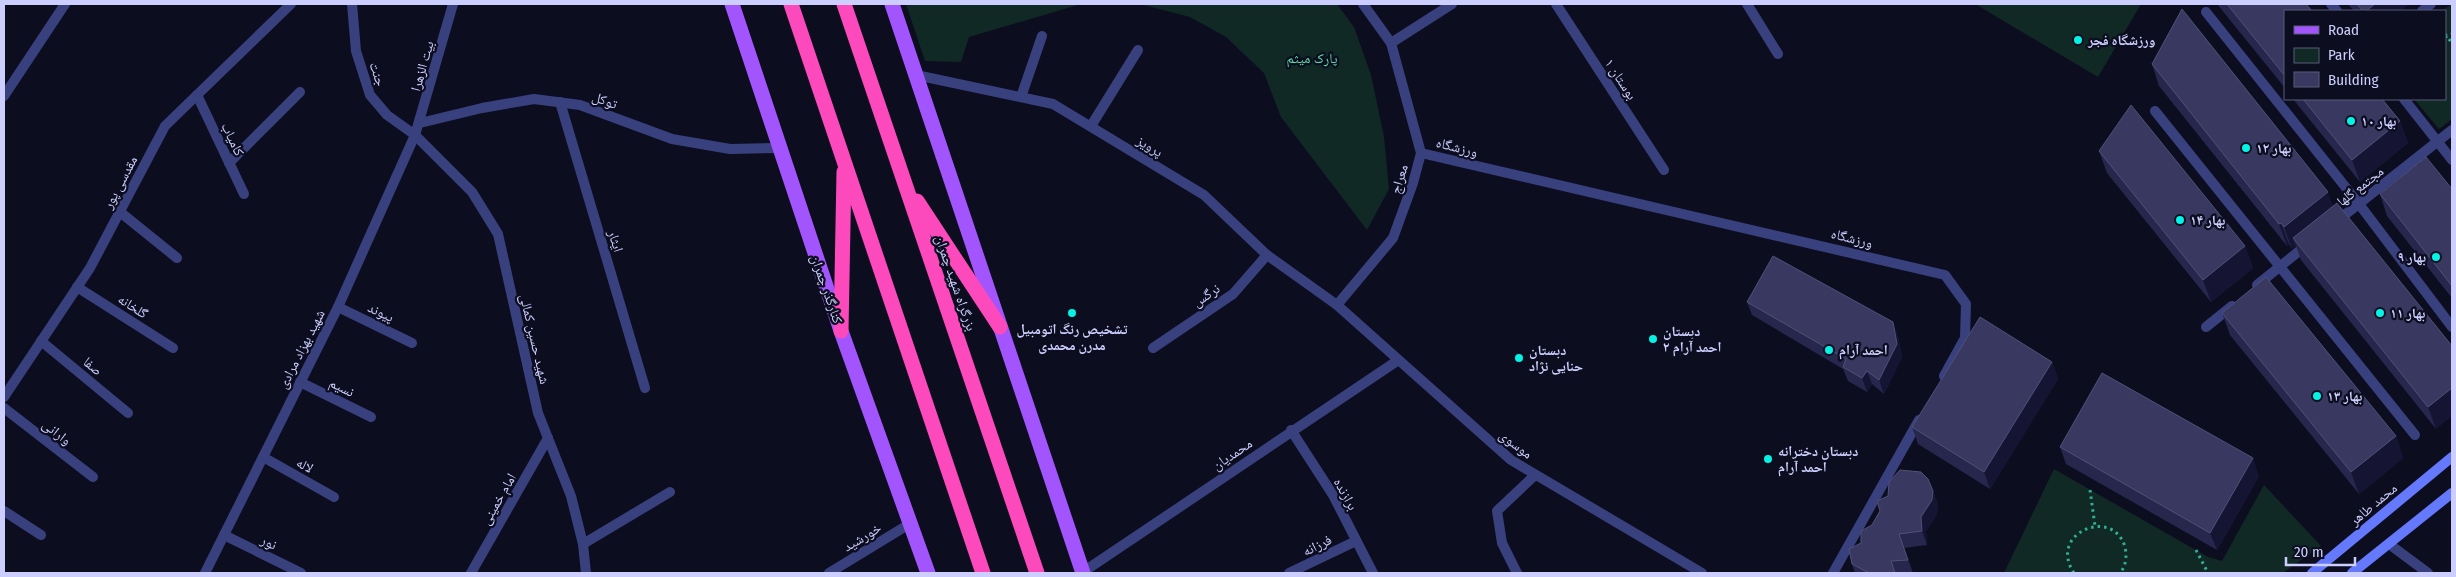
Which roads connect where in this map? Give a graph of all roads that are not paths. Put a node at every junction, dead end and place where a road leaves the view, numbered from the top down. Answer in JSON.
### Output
{"nodes":[{"id":1,"x":65,"y":4,"type":"edge"},
{"id":2,"x":291,"y":4,"type":"edge"},
{"id":3,"x":352,"y":4,"type":"edge"},
{"id":4,"x":453,"y":4,"type":"edge"},
{"id":5,"x":732,"y":4,"type":"edge"},
{"id":6,"x":791,"y":4,"type":"edge"},
{"id":7,"x":844,"y":4,"type":"edge"},
{"id":8,"x":892,"y":4,"type":"edge"},
{"id":9,"x":1363,"y":4,"type":"edge"},
{"id":10,"x":1452,"y":4,"type":"edge"},
{"id":11,"x":1556,"y":4,"type":"edge"},
{"id":12,"x":1747,"y":4,"type":"edge"},
{"id":13,"x":2206,"y":12,"type":"dead end"},
{"id":14,"x":1042,"y":36,"type":"dead end"},
{"id":15,"x":1391,"y":43,"type":"junction"},
{"id":16,"x":1138,"y":50,"type":"dead end"},
{"id":17,"x":1778,"y":54,"type":"dead end"},
{"id":18,"x":916,"y":74,"type":"junction"},
{"id":19,"x":300,"y":92,"type":"dead end"},
{"id":20,"x":197,"y":95,"type":"junction"},
{"id":21,"x":4,"y":96,"type":"edge"},
{"id":22,"x":1021,"y":97,"type":"junction"},
{"id":23,"x":2405,"y":100,"type":"edge"},
{"id":24,"x":560,"y":102,"type":"junction"},
{"id":25,"x":2155,"y":111,"type":"dead end"},
{"id":26,"x":420,"y":123,"type":"junction"},
{"id":27,"x":1091,"y":126,"type":"junction"},
{"id":28,"x":2452,"y":130,"type":"edge"},
{"id":29,"x":415,"y":135,"type":"junction"},
{"id":30,"x":2438,"y":142,"type":"junction"},
{"id":31,"x":780,"y":148,"type":"junction"},
{"id":32,"x":1421,"y":153,"type":"junction"},
{"id":33,"x":2452,"y":160,"type":"edge"},
{"id":34,"x":844,"y":161,"type":"junction"},
{"id":35,"x":229,"y":164,"type":"junction"},
{"id":36,"x":1664,"y":170,"type":"dead end"},
{"id":37,"x":905,"y":182,"type":"junction"},
{"id":38,"x":244,"y":194,"type":"dead end"},
{"id":39,"x":2359,"y":204,"type":"junction"},
{"id":40,"x":120,"y":212,"type":"junction"},
{"id":41,"x":2330,"y":227,"type":"edge"},
{"id":42,"x":2315,"y":239,"type":"edge"},
{"id":43,"x":1268,"y":255,"type":"junction"},
{"id":44,"x":177,"y":258,"type":"dead end"},
{"id":45,"x":2278,"y":268,"type":"junction"},
{"id":46,"x":77,"y":287,"type":"junction"},
{"id":47,"x":1337,"y":306,"type":"junction"},
{"id":48,"x":338,"y":307,"type":"junction"},
{"id":49,"x":1000,"y":327,"type":"junction"},
{"id":50,"x":2206,"y":327,"type":"dead end"},
{"id":51,"x":2452,"y":327,"type":"edge"},
{"id":52,"x":841,"y":331,"type":"junction"},
{"id":53,"x":41,"y":341,"type":"junction"},
{"id":54,"x":412,"y":343,"type":"dead end"},
{"id":55,"x":173,"y":348,"type":"dead end"},
{"id":56,"x":1153,"y":348,"type":"dead end"},
{"id":57,"x":1397,"y":361,"type":"junction"},
{"id":58,"x":300,"y":382,"type":"junction"},
{"id":59,"x":1941,"y":382,"type":"edge"},
{"id":60,"x":646,"y":388,"type":"dead end"},
{"id":61,"x":4,"y":397,"type":"edge"},
{"id":62,"x":4,"y":408,"type":"edge"},
{"id":63,"x":1926,"y":408,"type":"edge"},
{"id":64,"x":128,"y":413,"type":"dead end"},
{"id":65,"x":371,"y":417,"type":"dead end"},
{"id":66,"x":1291,"y":430,"type":"junction"},
{"id":67,"x":2415,"y":435,"type":"dead end"},
{"id":68,"x":548,"y":438,"type":"junction"},
{"id":69,"x":263,"y":457,"type":"junction"},
{"id":70,"x":2452,"y":457,"type":"edge"},
{"id":71,"x":1535,"y":475,"type":"junction"},
{"id":72,"x":93,"y":477,"type":"dead end"},
{"id":73,"x":670,"y":492,"type":"dead end"},
{"id":74,"x":2452,"y":492,"type":"edge"},
{"id":75,"x":334,"y":497,"type":"dead end"},
{"id":76,"x":4,"y":511,"type":"edge"},
{"id":77,"x":910,"y":523,"type":"junction"},
{"id":78,"x":41,"y":535,"type":"dead end"},
{"id":79,"x":224,"y":535,"type":"junction"},
{"id":80,"x":1356,"y":541,"type":"junction"},
{"id":81,"x":583,"y":544,"type":"junction"},
{"id":82,"x":2389,"y":544,"type":"junction"},
{"id":83,"x":1083,"y":572,"type":"edge"},
{"id":84,"x":205,"y":573,"type":"edge"},
{"id":85,"x":301,"y":573,"type":"edge"},
{"id":86,"x":471,"y":573,"type":"edge"},
{"id":87,"x":586,"y":573,"type":"edge"},
{"id":88,"x":829,"y":573,"type":"edge"},
{"id":89,"x":928,"y":573,"type":"edge"},
{"id":90,"x":983,"y":573,"type":"edge"},
{"id":91,"x":1037,"y":573,"type":"edge"},
{"id":92,"x":1289,"y":573,"type":"edge"},
{"id":93,"x":1373,"y":573,"type":"edge"},
{"id":94,"x":1517,"y":573,"type":"edge"},
{"id":95,"x":1702,"y":573,"type":"edge"},
{"id":96,"x":1833,"y":573,"type":"edge"},
{"id":97,"x":2312,"y":573,"type":"edge"},
{"id":98,"x":2352,"y":573,"type":"edge"},
{"id":99,"x":2428,"y":573,"type":"edge"}],
"edges":[{"from":1,"to":21,"type":"street"},
{"from":2,"to":20,"type":"street","name":"مقدسی پور"},
{"from":3,"to":29,"type":"street","name":"جنت"},
{"from":4,"to":26,"type":"street","name":"بیت الزهرا"},
{"from":5,"to":31,"type":"main road","name":"کنارگذر چمران"},
{"from":6,"to":34,"type":"highway"},
{"from":7,"to":37,"type":"highway","name":"بزرگراه شهید چمران"},
{"from":8,"to":18,"type":"main road"},
{"from":9,"to":15,"type":"street"},
{"from":10,"to":15,"type":"street"},
{"from":11,"to":36,"type":"street","name":"بوستان ۱"},
{"from":12,"to":17,"type":"street"},
{"from":13,"to":39,"type":"street"},
{"from":14,"to":22,"type":"street"},
{"from":15,"to":32,"type":"street","name":"معراج"},
{"from":16,"to":27,"type":"street"},
{"from":18,"to":22,"type":"street","name":"پرویز"},
{"from":18,"to":49,"type":"main road"},
{"from":19,"to":35,"type":"street"},
{"from":20,"to":35,"type":"street","name":"کامیاب"},
{"from":20,"to":40,"type":"street","name":"مقدسی پور"},
{"from":22,"to":27,"type":"street","name":"پرویز"},
{"from":23,"to":30,"type":"street"},
{"from":24,"to":26,"type":"street","name":"توکل"},
{"from":24,"to":31,"type":"street","name":"توکل"},
{"from":24,"to":60,"type":"street","name":"ایثار"},
{"from":25,"to":45,"type":"street"},
{"from":26,"to":29,"type":"street","name":"بیت الزهرا"},
{"from":27,"to":43,"type":"street","name":"پرویز"},
{"from":28,"to":30,"type":"street","name":"مجتمع گلها"},
{"from":29,"to":48,"type":"street","name":"شهید بهزاد مرادی"},
{"from":29,"to":68,"type":"street","name":"شهید حسین کمالی"},
{"from":30,"to":33,"type":"street"},
{"from":30,"to":39,"type":"street","name":"مجتمع گلها"},
{"from":31,"to":52,"type":"main road","name":"کنارگذر چمران"},
{"from":32,"to":47,"type":"street","name":"معراج"},
{"from":32,"to":59,"type":"street","name":"ورزشگاه"},
{"from":34,"to":52,"type":"highway"},
{"from":34,"to":90,"type":"highway"},
{"from":35,"to":38,"type":"street","name":"کامیاب"},
{"from":37,"to":49,"type":"highway"},
{"from":37,"to":91,"type":"highway","name":"بزرگراه شهید چمران"},
{"from":39,"to":41,"type":"street","name":"مجتمع گلها"},
{"from":39,"to":51,"type":"street"},
{"from":40,"to":44,"type":"street"},
{"from":40,"to":46,"type":"street","name":"مقدسی پور"},
{"from":42,"to":45,"type":"street"},
{"from":43,"to":47,"type":"street","name":"پرویز"},
{"from":43,"to":56,"type":"street","name":"نرگس"},
{"from":45,"to":50,"type":"street"},
{"from":45,"to":67,"type":"street"},
{"from":46,"to":53,"type":"street","name":"مقدسی پور"},
{"from":46,"to":55,"type":"street","name":"گلخانه"},
{"from":47,"to":57,"type":"street","name":"موسوی"},
{"from":48,"to":54,"type":"street","name":"پیوند"},
{"from":48,"to":58,"type":"street","name":"شهید بهزاد مرادی"},
{"from":49,"to":83,"type":"main road"},
{"from":52,"to":77,"type":"main road","name":"کنارگذر چمران"},
{"from":53,"to":61,"type":"street","name":"مقدسی پور"},
{"from":53,"to":64,"type":"street","name":"صفا"},
{"from":57,"to":66,"type":"street","name":"محمدیان"},
{"from":57,"to":71,"type":"street","name":"موسوی"},
{"from":58,"to":65,"type":"street","name":"نسیم"},
{"from":58,"to":69,"type":"street","name":"شهید بهزاد مرادی"},
{"from":62,"to":72,"type":"street","name":"وارانی"},
{"from":63,"to":96,"type":"street"},
{"from":66,"to":80,"type":"street","name":"برازنده"},
{"from":66,"to":83,"type":"street","name":"محمدیان"},
{"from":68,"to":81,"type":"street","name":"شهید حسین کمالی"},
{"from":68,"to":86,"type":"street","name":"امام خمینی"},
{"from":69,"to":75,"type":"street","name":"لاله"},
{"from":69,"to":79,"type":"street","name":"شهید بهزاد مرادی"},
{"from":70,"to":97,"type":"main road","name":"محمد طاهر"},
{"from":71,"to":94,"type":"street"},
{"from":71,"to":95,"type":"street","name":"موسوی"},
{"from":73,"to":81,"type":"street"},
{"from":74,"to":82,"type":"main road"},
{"from":76,"to":78,"type":"street"},
{"from":77,"to":88,"type":"street","name":"خورشید"},
{"from":77,"to":89,"type":"main road","name":"کنارگذر چمران"},
{"from":79,"to":84,"type":"street","name":"شهید بهزاد مرادی"},
{"from":79,"to":85,"type":"street","name":"نور"},
{"from":80,"to":92,"type":"street","name":"فرزانه"},
{"from":80,"to":93,"type":"street","name":"برازنده"},
{"from":81,"to":87,"type":"street","name":"شهید حسین کمالی"},
{"from":82,"to":98,"type":"main road"},
{"from":82,"to":99,"type":"street"}]}
